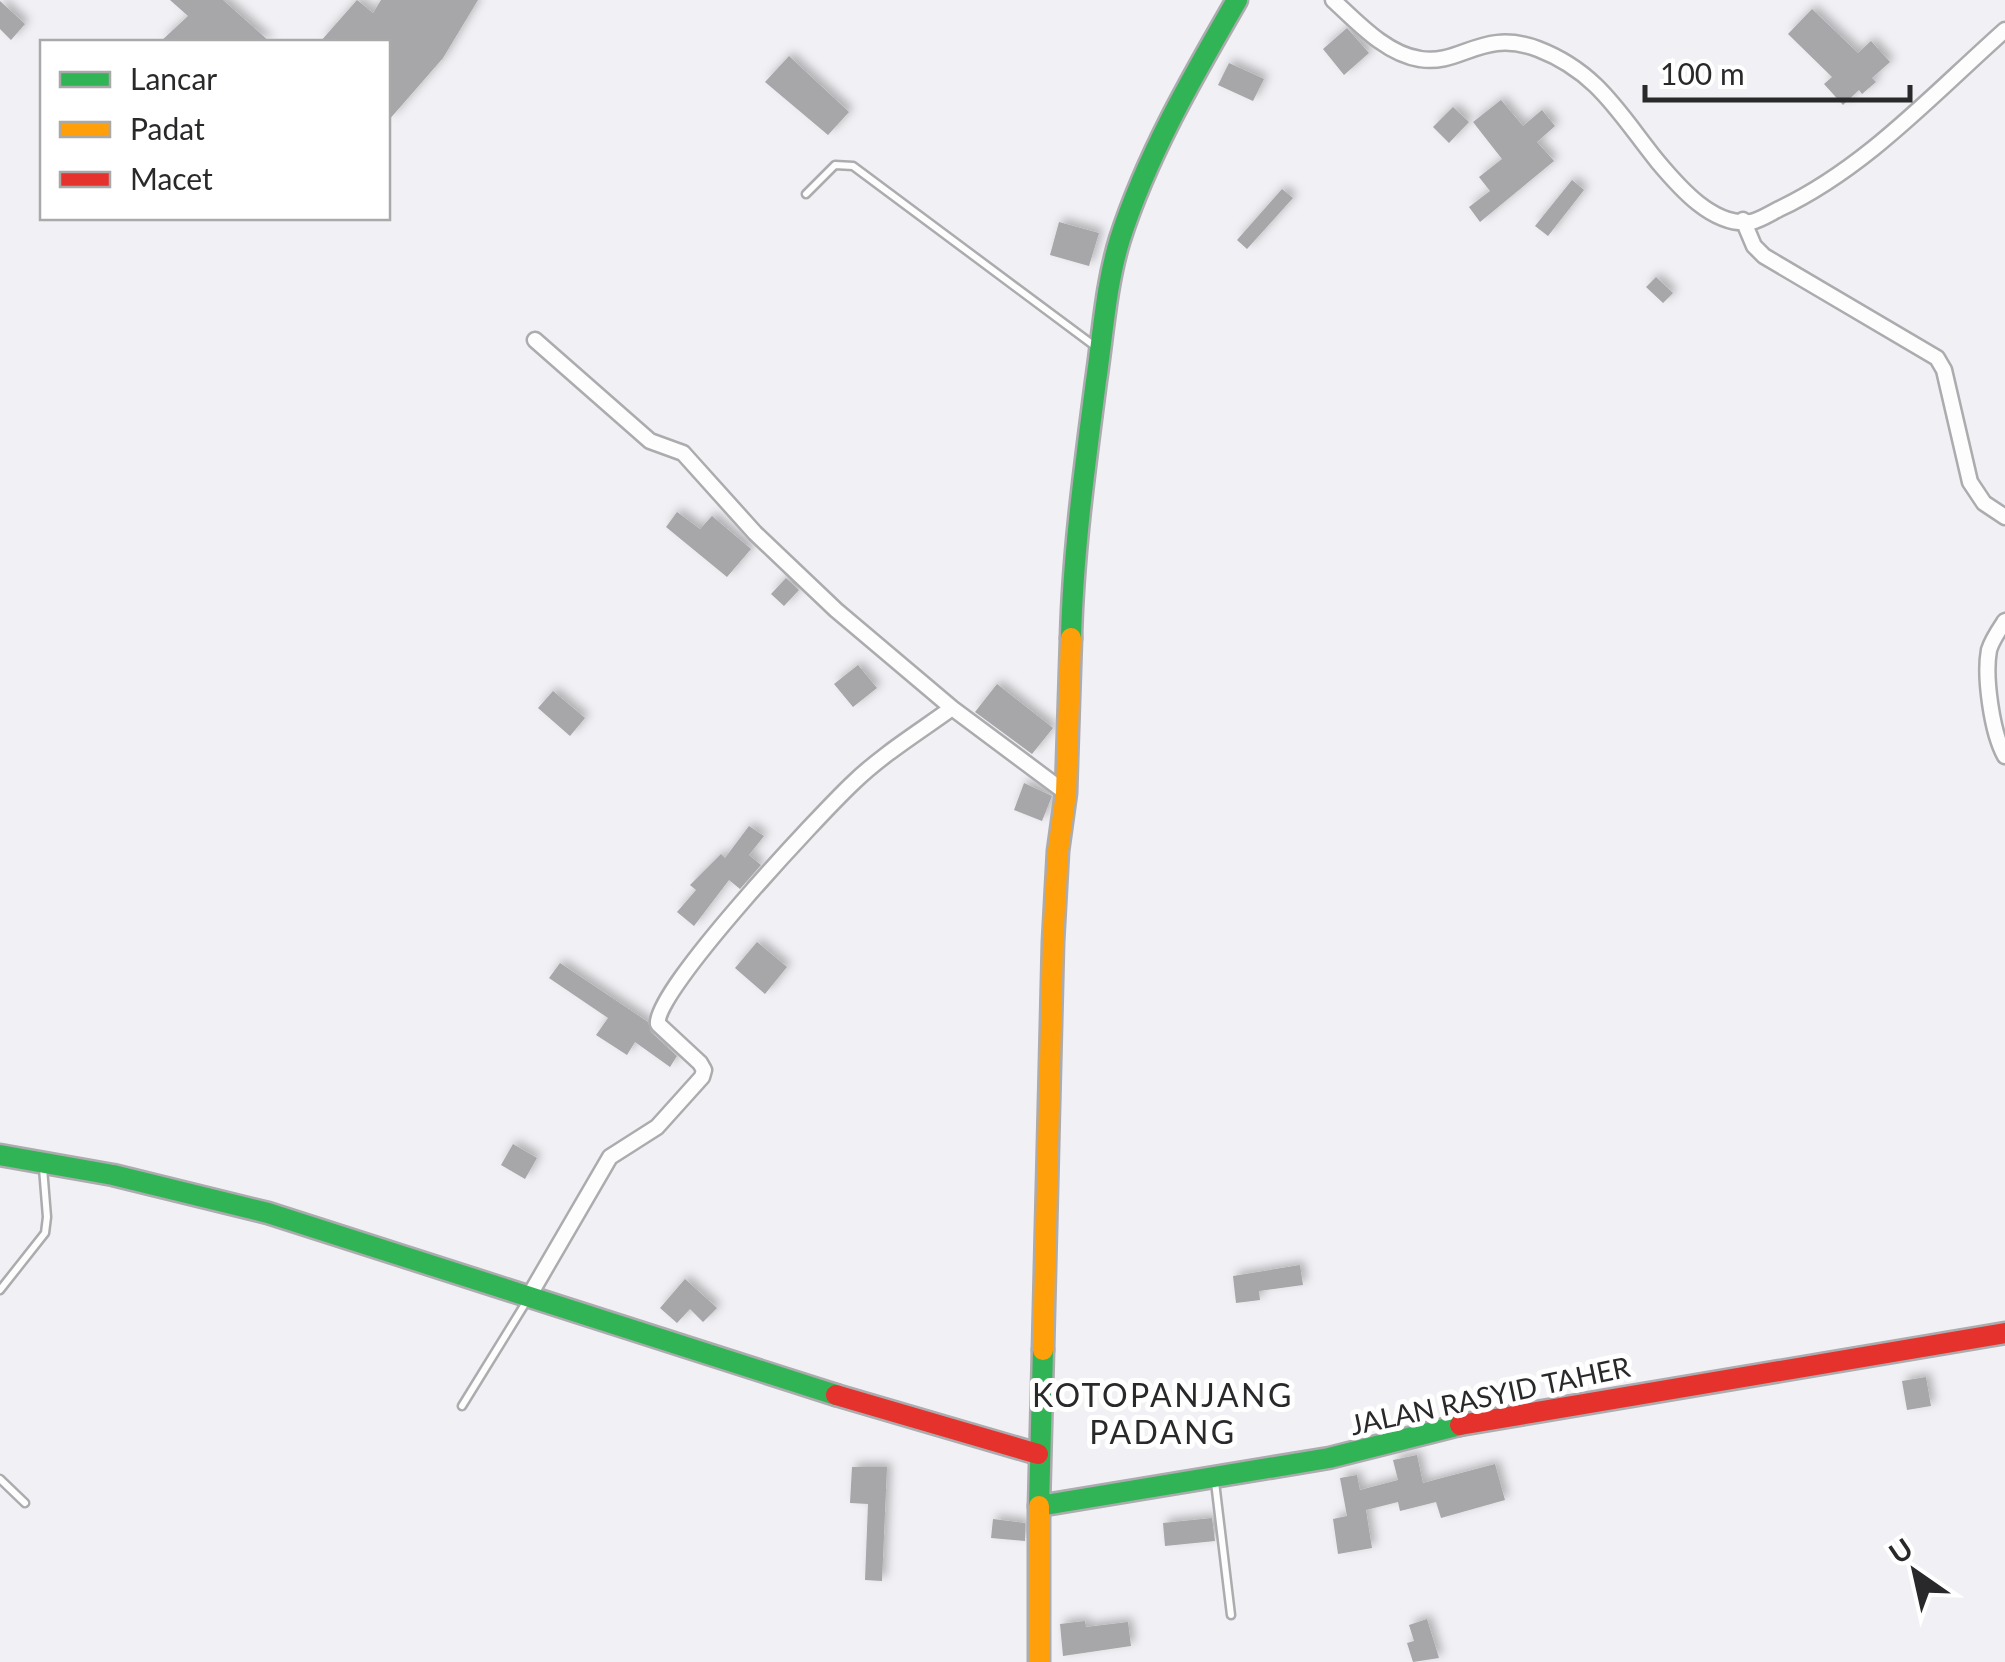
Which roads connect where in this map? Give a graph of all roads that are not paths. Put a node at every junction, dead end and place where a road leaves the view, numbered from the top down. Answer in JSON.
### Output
{"nodes":[{"id":1,"x":1237,"y":0,"type":"edge"},
{"id":2,"x":1332,"y":0,"type":"edge"},
{"id":3,"x":2005,"y":30,"type":"edge"},
{"id":4,"x":806,"y":194,"type":"dead end"},
{"id":5,"x":1743,"y":220,"type":"junction"},
{"id":6,"x":535,"y":340,"type":"dead end"},
{"id":7,"x":1101,"y":350,"type":"junction"},
{"id":8,"x":2005,"y":517,"type":"edge"},
{"id":9,"x":2005,"y":621,"type":"edge"},
{"id":10,"x":952,"y":708,"type":"junction"},
{"id":11,"x":2005,"y":756,"type":"edge"},
{"id":12,"x":1066,"y":793,"type":"junction"},
{"id":13,"x":0,"y":1156,"type":"edge"},
{"id":14,"x":43,"y":1162,"type":"junction"},
{"id":15,"x":0,"y":1290,"type":"edge"},
{"id":16,"x":528,"y":1298,"type":"junction"},
{"id":17,"x":2005,"y":1334,"type":"edge"},
{"id":18,"x":462,"y":1406,"type":"dead end"},
{"id":19,"x":1038,"y":1454,"type":"junction"},
{"id":20,"x":1214,"y":1475,"type":"junction"},
{"id":21,"x":0,"y":1479,"type":"edge"},
{"id":22,"x":25,"y":1503,"type":"dead end"},
{"id":23,"x":1039,"y":1506,"type":"junction"},
{"id":24,"x":1231,"y":1615,"type":"dead end"},
{"id":25,"x":1039,"y":1662,"type":"edge"}],
"edges":[{"from":1,"to":7,"type":"street"},
{"from":2,"to":5,"type":"street"},
{"from":3,"to":5,"type":"street"},
{"from":4,"to":7,"type":"lane"},
{"from":5,"to":8,"type":"street"},
{"from":6,"to":10,"type":"street"},
{"from":7,"to":12,"type":"street"},
{"from":9,"to":11,"type":"street"},
{"from":10,"to":12,"type":"street"},
{"from":10,"to":16,"type":"street"},
{"from":12,"to":19,"type":"street"},
{"from":13,"to":14,"type":"street"},
{"from":14,"to":15,"type":"lane"},
{"from":14,"to":16,"type":"street"},
{"from":16,"to":18,"type":"lane"},
{"from":16,"to":19,"type":"street"},
{"from":17,"to":20,"type":"street","name":"JALAN RASYID TAHER"},
{"from":19,"to":23,"type":"street"},
{"from":20,"to":23,"type":"street","name":"JALAN RASYID TAHER"},
{"from":20,"to":24,"type":"lane"},
{"from":21,"to":22,"type":"lane"},
{"from":23,"to":25,"type":"street"}]}
